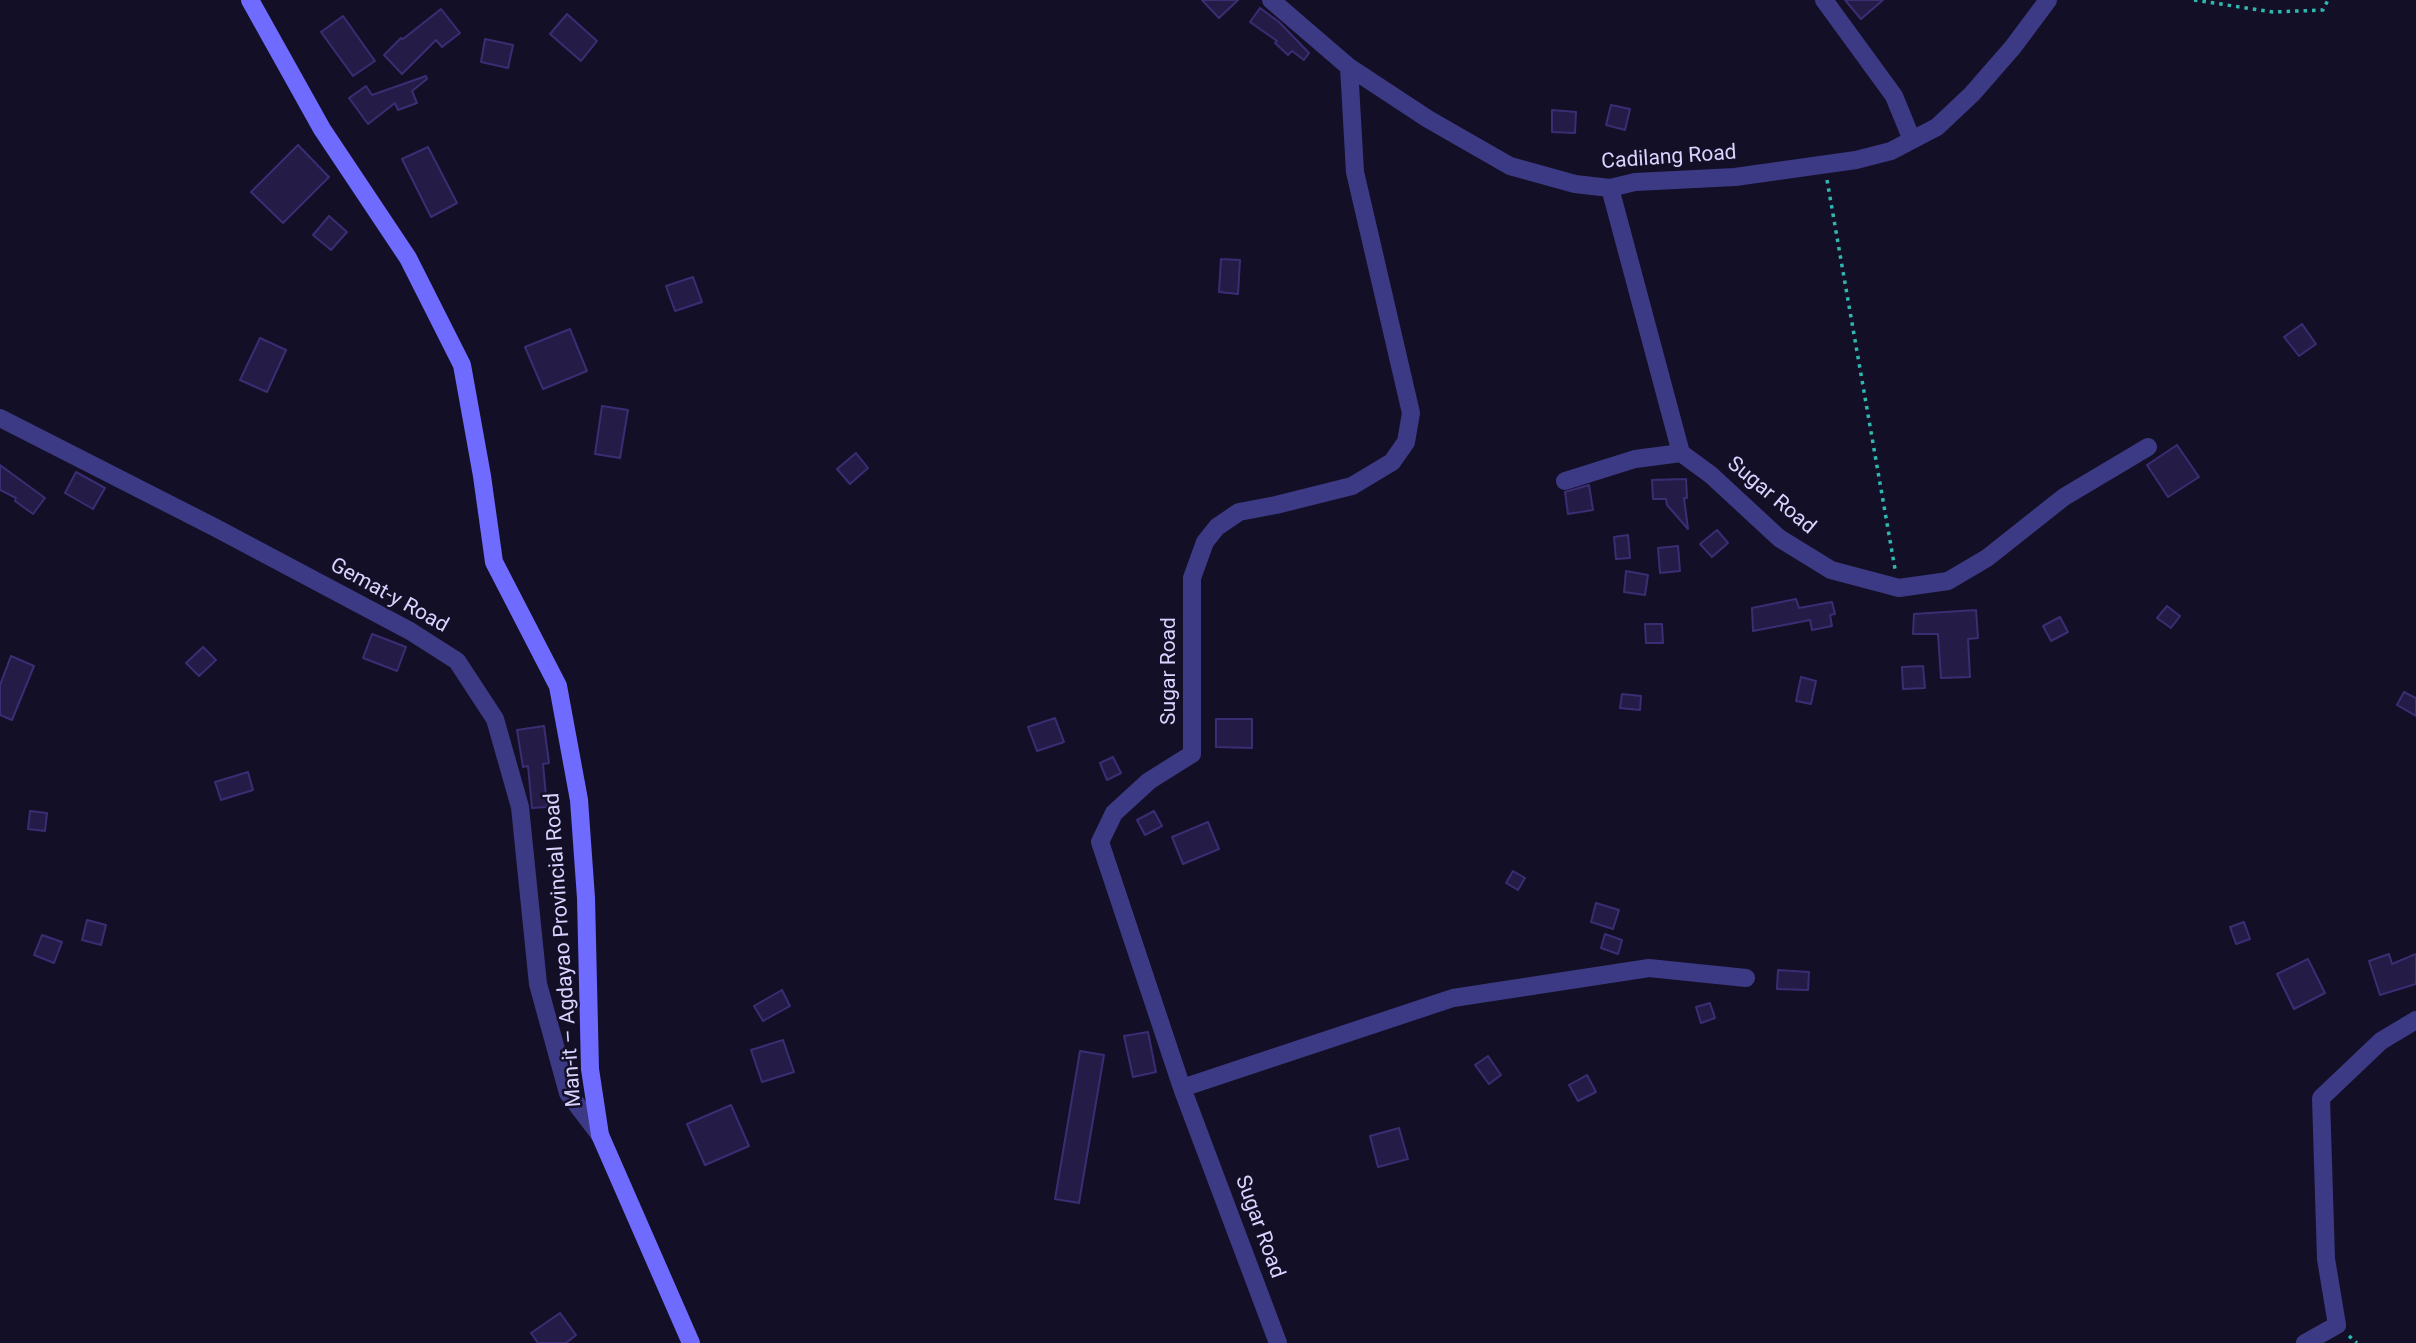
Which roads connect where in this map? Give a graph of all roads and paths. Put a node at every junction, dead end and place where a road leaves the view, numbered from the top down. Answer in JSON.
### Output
{"nodes":[{"id":1,"x":250,"y":0,"type":"edge"},
{"id":2,"x":1271,"y":0,"type":"edge"},
{"id":3,"x":1824,"y":0,"type":"edge"},
{"id":4,"x":2048,"y":0,"type":"edge"},
{"id":5,"x":2194,"y":0,"type":"edge"},
{"id":6,"x":2328,"y":0,"type":"edge"},
{"id":7,"x":1349,"y":67,"type":"junction"},
{"id":8,"x":1912,"y":140,"type":"junction"},
{"id":9,"x":1825,"y":164,"type":"junction"},
{"id":10,"x":1610,"y":188,"type":"junction"},
{"id":11,"x":0,"y":418,"type":"edge"},
{"id":12,"x":2148,"y":447,"type":"dead end"},
{"id":13,"x":1681,"y":453,"type":"junction"},
{"id":14,"x":1564,"y":481,"type":"dead end"},
{"id":15,"x":1899,"y":588,"type":"junction"},
{"id":16,"x":1746,"y":978,"type":"dead end"},
{"id":17,"x":2416,"y":1020,"type":"edge"},
{"id":18,"x":1182,"y":1088,"type":"junction"},
{"id":19,"x":600,"y":1135,"type":"junction"},
{"id":20,"x":691,"y":1343,"type":"edge"},
{"id":21,"x":1278,"y":1343,"type":"edge"},
{"id":22,"x":2305,"y":1343,"type":"edge"}],
"edges":[{"from":1,"to":19,"type":"street","name":"Man-it – Agdayao Provincial Road"},
{"from":2,"to":7,"type":"street","name":"Cadilang Road"},
{"from":3,"to":8,"type":"street"},
{"from":4,"to":8,"type":"street","name":"Cadilang Road"},
{"from":5,"to":6,"type":"path"},
{"from":7,"to":10,"type":"street","name":"Cadilang Road"},
{"from":7,"to":18,"type":"street","name":"Sugar Road"},
{"from":8,"to":9,"type":"street","name":"Cadilang Road"},
{"from":9,"to":10,"type":"street","name":"Cadilang Road"},
{"from":9,"to":15,"type":"path"},
{"from":10,"to":13,"type":"street"},
{"from":11,"to":19,"type":"street","name":"Gemat-y Road"},
{"from":12,"to":15,"type":"street","name":"Sugar Road"},
{"from":13,"to":14,"type":"street"},
{"from":13,"to":15,"type":"street","name":"Sugar Road"},
{"from":16,"to":18,"type":"street"},
{"from":17,"to":22,"type":"street"},
{"from":18,"to":21,"type":"street","name":"Sugar Road"},
{"from":19,"to":20,"type":"street","name":"Man-it – Agdayao Provincial Road"}]}
